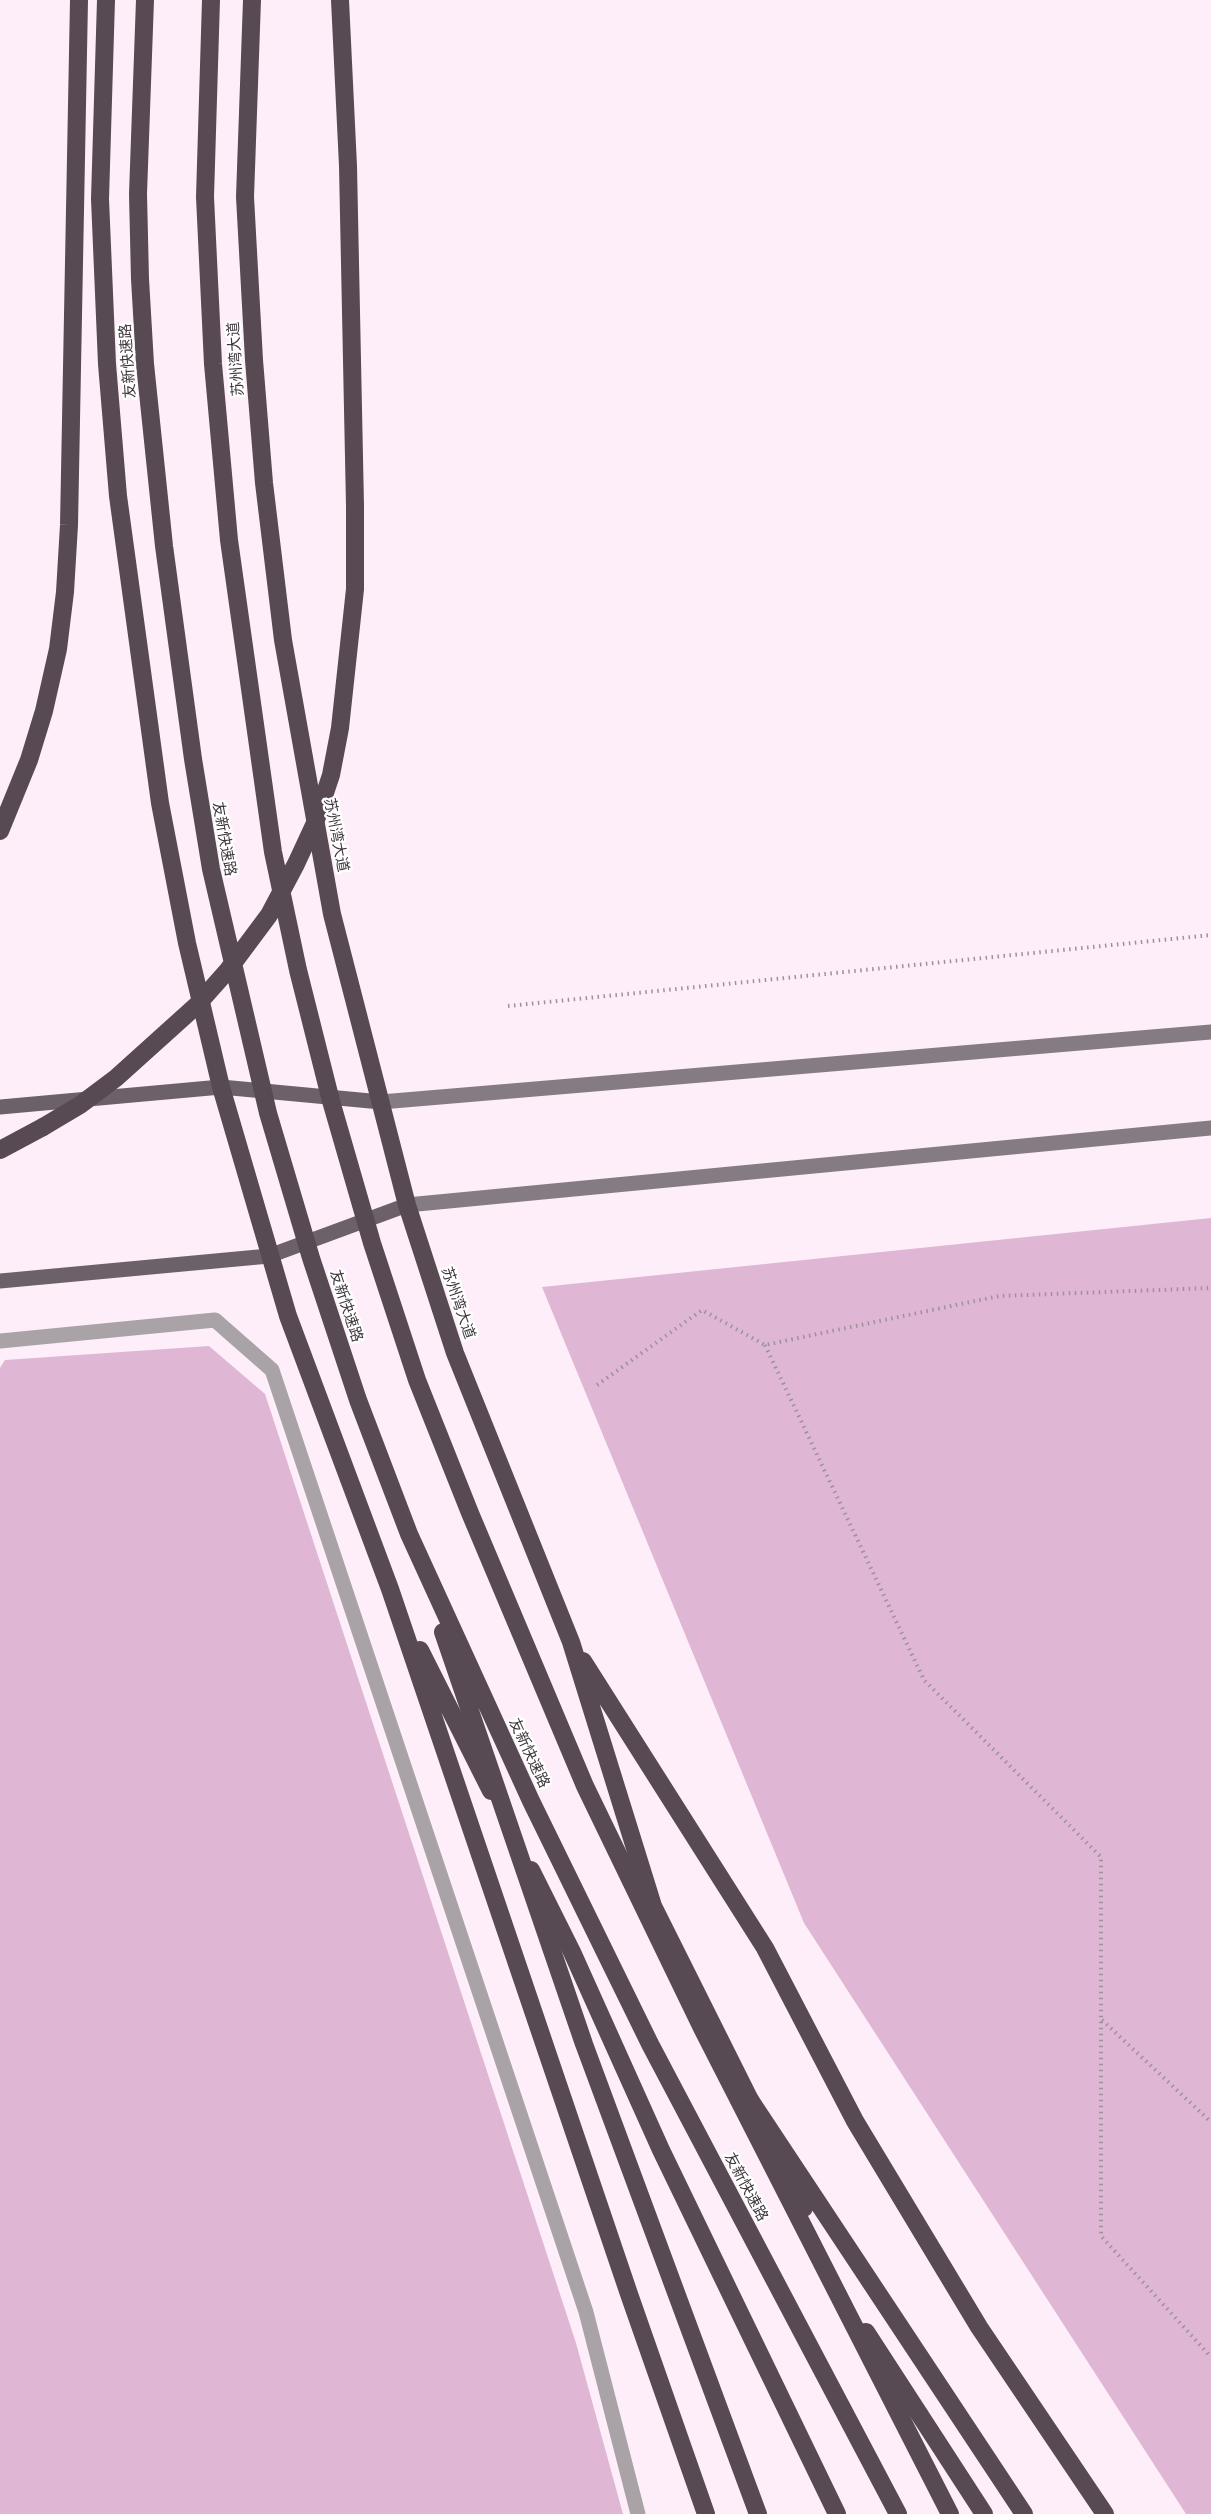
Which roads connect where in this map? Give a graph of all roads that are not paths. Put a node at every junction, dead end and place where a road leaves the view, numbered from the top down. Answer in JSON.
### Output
{"nodes":[{"id":1,"x":79,"y":0,"type":"edge"},
{"id":2,"x":106,"y":0,"type":"edge"},
{"id":3,"x":145,"y":0,"type":"edge"},
{"id":4,"x":211,"y":0,"type":"edge"},
{"id":5,"x":252,"y":0,"type":"edge"},
{"id":6,"x":340,"y":0,"type":"edge"},
{"id":7,"x":0,"y":831,"type":"edge"},
{"id":8,"x":1211,"y":1032,"type":"edge"},
{"id":9,"x":221,"y":1087,"type":"junction"},
{"id":10,"x":381,"y":1102,"type":"junction"},
{"id":11,"x":0,"y":1107,"type":"edge"},
{"id":12,"x":1211,"y":1128,"type":"edge"},
{"id":13,"x":0,"y":1150,"type":"edge"},
{"id":14,"x":407,"y":1205,"type":"junction"},
{"id":15,"x":269,"y":1256,"type":"junction"},
{"id":16,"x":0,"y":1281,"type":"edge"},
{"id":17,"x":0,"y":1341,"type":"edge"},
{"id":18,"x":409,"y":1534,"type":"junction"},
{"id":19,"x":390,"y":1589,"type":"junction"},
{"id":20,"x":571,"y":1642,"type":"junction"},
{"id":21,"x":702,"y":2028,"type":"junction"},
{"id":22,"x":638,"y":2514,"type":"edge"},
{"id":23,"x":706,"y":2514,"type":"edge"},
{"id":24,"x":758,"y":2514,"type":"edge"},
{"id":25,"x":837,"y":2514,"type":"edge"},
{"id":26,"x":898,"y":2514,"type":"edge"},
{"id":27,"x":950,"y":2514,"type":"edge"},
{"id":28,"x":984,"y":2514,"type":"edge"},
{"id":29,"x":1024,"y":2514,"type":"edge"},
{"id":30,"x":1104,"y":2514,"type":"edge"}],
"edges":[{"from":1,"to":7,"type":"highway"},
{"from":2,"to":9,"type":"highway"},
{"from":3,"to":18,"type":"highway","name":"友新快速路","bridge":true},
{"from":4,"to":21,"type":"highway","bridge":true},
{"from":5,"to":10,"type":"highway","name":"苏州湾大道"},
{"from":6,"to":13,"type":"highway","bridge":true},
{"from":8,"to":10,"type":"main road"},
{"from":9,"to":10,"type":"main road"},
{"from":9,"to":11,"type":"main road"},
{"from":9,"to":15,"type":"highway"},
{"from":10,"to":14,"type":"highway","name":"苏州湾大道"},
{"from":12,"to":14,"type":"main road"},
{"from":14,"to":15,"type":"main road"},
{"from":14,"to":20,"type":"highway","name":"苏州湾大道"},
{"from":15,"to":16,"type":"main road"},
{"from":15,"to":19,"type":"highway"},
{"from":17,"to":22,"type":"lane"},
{"from":18,"to":24,"type":"highway","bridge":true},
{"from":18,"to":26,"type":"highway","name":"友新快速路","bridge":true},
{"from":19,"to":23,"type":"highway"},
{"from":19,"to":25,"type":"highway"},
{"from":20,"to":28,"type":"highway"},
{"from":20,"to":30,"type":"highway"},
{"from":21,"to":27,"type":"highway","bridge":true},
{"from":21,"to":29,"type":"highway","bridge":true}]}
